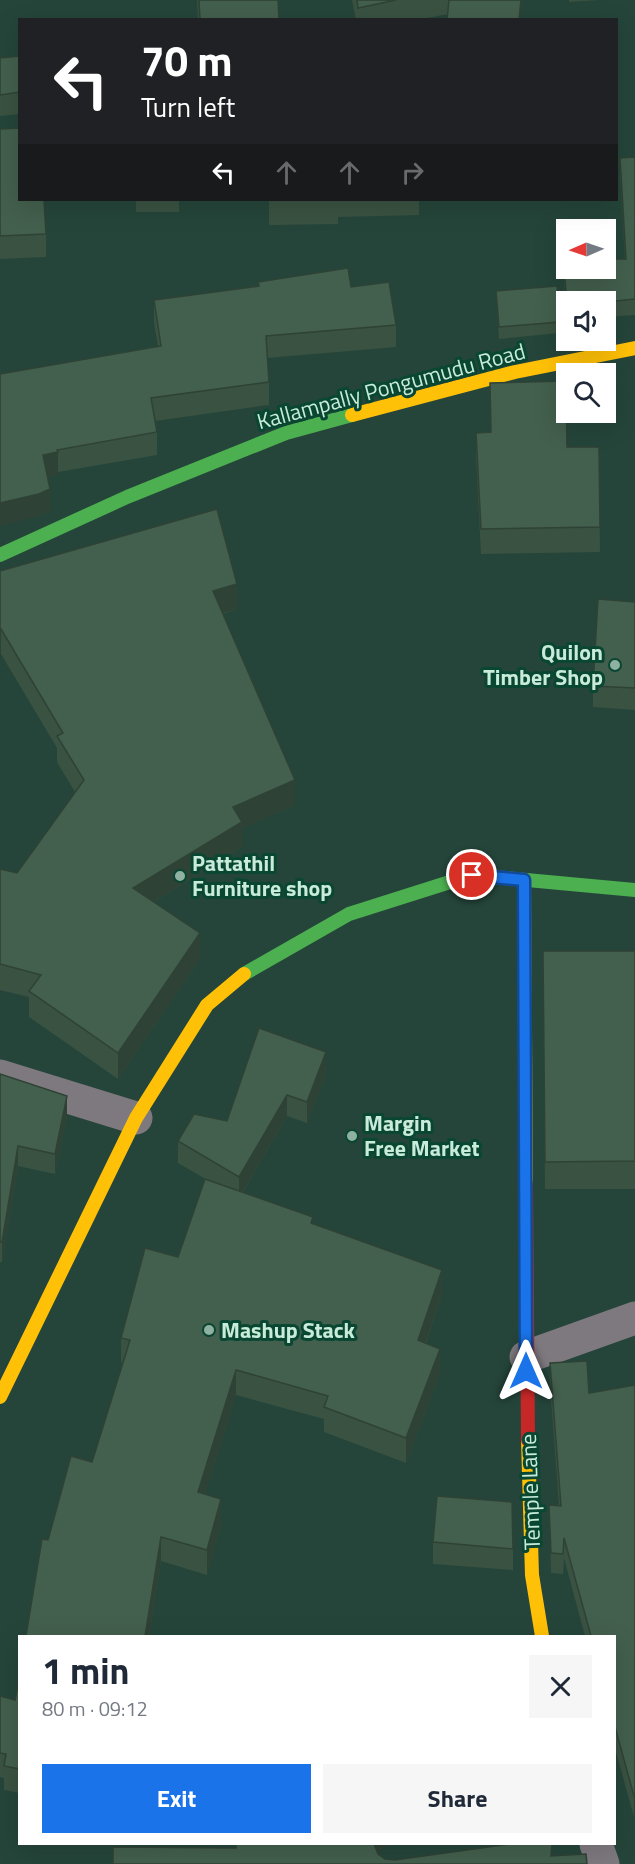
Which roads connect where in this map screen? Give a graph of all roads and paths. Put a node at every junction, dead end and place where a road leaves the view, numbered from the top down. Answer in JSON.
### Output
{"nodes":[{"id":1,"x":635,"y":348,"type":"edge"},
{"id":2,"x":0,"y":555,"type":"edge"},
{"id":3,"x":524,"y":880,"type":"junction"},
{"id":4,"x":635,"y":890,"type":"edge"},
{"id":5,"x":0,"y":1076,"type":"edge"},
{"id":6,"x":136,"y":1118,"type":"junction"},
{"id":7,"x":635,"y":1318,"type":"edge"},
{"id":8,"x":526,"y":1357,"type":"junction"},
{"id":9,"x":0,"y":1397,"type":"edge"},
{"id":10,"x":542,"y":1635,"type":"edge"},
{"id":11,"x":596,"y":1845,"type":"edge"},
{"id":12,"x":603,"y":1864,"type":"edge"}],
"edges":[{"from":1,"to":2,"type":"street","name":"Kallampally Pongumudu Road"},
{"from":3,"to":4,"type":"street"},
{"from":3,"to":6,"type":"street"},
{"from":3,"to":8,"type":"street","name":"Temple Lane"},
{"from":5,"to":6,"type":"street"},
{"from":6,"to":9,"type":"street"},
{"from":7,"to":8,"type":"street"},
{"from":8,"to":10,"type":"street","name":"Temple Lane"},
{"from":11,"to":12,"type":"street"}]}
